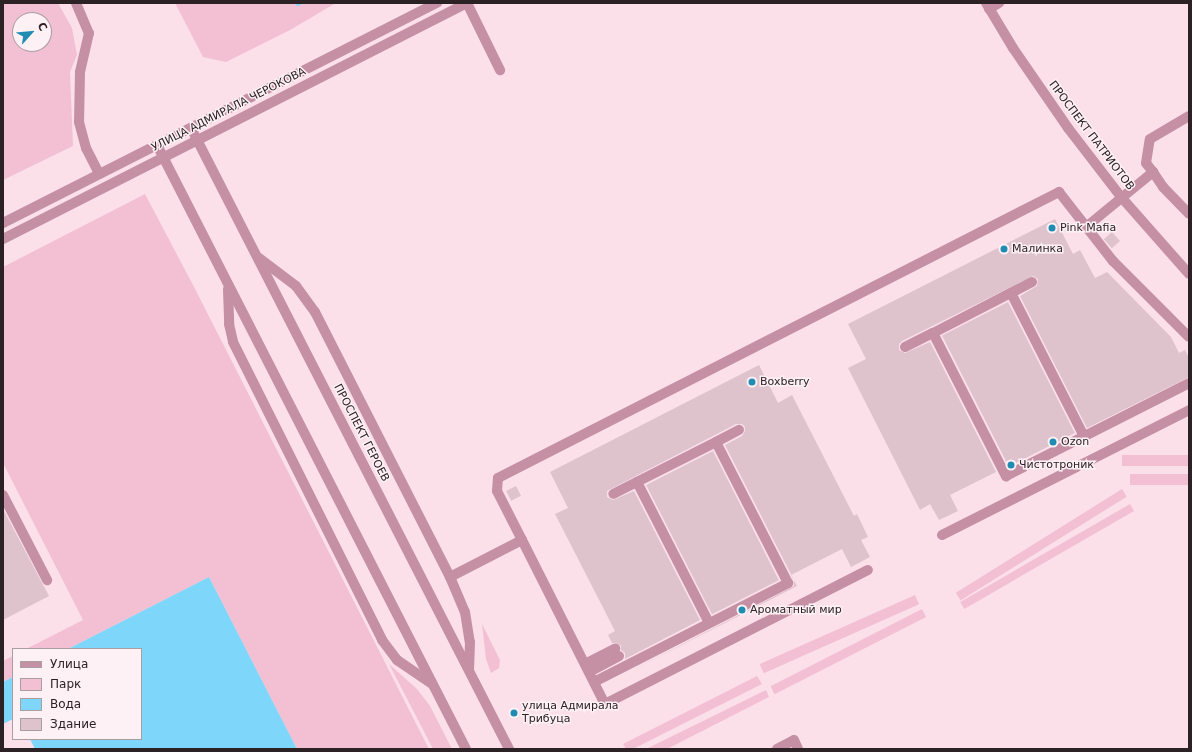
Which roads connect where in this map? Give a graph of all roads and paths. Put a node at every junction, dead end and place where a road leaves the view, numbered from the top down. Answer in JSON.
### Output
{"nodes":[{"id":1,"x":76,"y":3,"type":"edge"},
{"id":2,"x":437,"y":3,"type":"edge"},
{"id":3,"x":467,"y":3,"type":"edge"},
{"id":4,"x":999,"y":3,"type":"edge"},
{"id":5,"x":988,"y":6,"type":"edge"},
{"id":6,"x":500,"y":70,"type":"dead end"},
{"id":7,"x":1189,"y":116,"type":"edge"},
{"id":8,"x":191,"y":128,"type":"junction"},
{"id":9,"x":196,"y":139,"type":"junction"},
{"id":10,"x":157,"y":145,"type":"junction"},
{"id":11,"x":163,"y":157,"type":"junction"},
{"id":12,"x":1153,"y":172,"type":"junction"},
{"id":13,"x":99,"y":174,"type":"junction"},
{"id":14,"x":1122,"y":198,"type":"junction"},
{"id":15,"x":1189,"y":214,"type":"edge"},
{"id":16,"x":3,"y":223,"type":"edge"},
{"id":17,"x":1086,"y":227,"type":"junction"},
{"id":18,"x":3,"y":239,"type":"edge"},
{"id":19,"x":256,"y":255,"type":"junction"},
{"id":20,"x":1189,"y":274,"type":"edge"},
{"id":21,"x":1032,"y":282,"type":"dead end"},
{"id":22,"x":228,"y":285,"type":"junction"},
{"id":23,"x":1011,"y":293,"type":"junction"},
{"id":24,"x":933,"y":333,"type":"junction"},
{"id":25,"x":1189,"y":337,"type":"edge"},
{"id":26,"x":905,"y":347,"type":"dead end"},
{"id":27,"x":1189,"y":383,"type":"edge"},
{"id":28,"x":1189,"y":410,"type":"edge"},
{"id":29,"x":739,"y":430,"type":"dead end"},
{"id":30,"x":1084,"y":436,"type":"junction"},
{"id":31,"x":716,"y":442,"type":"junction"},
{"id":32,"x":637,"y":482,"type":"junction"},
{"id":33,"x":613,"y":494,"type":"dead end"},
{"id":34,"x":3,"y":496,"type":"edge"},
{"id":35,"x":942,"y":535,"type":"dead end"},
{"id":36,"x":522,"y":540,"type":"junction"},
{"id":37,"x":868,"y":570,"type":"dead end"},
{"id":38,"x":450,"y":577,"type":"junction"},
{"id":39,"x":47,"y":580,"type":"dead end"},
{"id":40,"x":709,"y":623,"type":"junction"},
{"id":41,"x":617,"y":653,"type":"dead end"},
{"id":42,"x":587,"y":668,"type":"junction"},
{"id":43,"x":468,"y":669,"type":"junction"},
{"id":44,"x":594,"y":682,"type":"junction"},
{"id":45,"x":434,"y":686,"type":"junction"},
{"id":46,"x":466,"y":749,"type":"edge"},
{"id":47,"x":509,"y":749,"type":"edge"},
{"id":48,"x":777,"y":749,"type":"edge"},
{"id":49,"x":798,"y":749,"type":"edge"}],
"edges":[{"from":1,"to":13,"type":"street"},
{"from":2,"to":8,"type":"street","name":"УЛИЦА АДМИРАЛА ЧЕРОКОВА"},
{"from":3,"to":6,"type":"street"},
{"from":3,"to":9,"type":"street","name":"УЛИЦА АДМИРАЛА ЧЕРОКОВА"},
{"from":4,"to":5,"type":"street"},
{"from":5,"to":14,"type":"street","name":"ПРОСПЕКТ ПАТРИОТОВ"},
{"from":7,"to":12,"type":"street"},
{"from":8,"to":9,"type":"street","name":"ПРОСПЕКТ ГЕРОЕВ"},
{"from":8,"to":10,"type":"street","name":"УЛИЦА АДМИРАЛА ЧЕРОКОВА"},
{"from":9,"to":11,"type":"street","name":"УЛИЦА АДМИРАЛА ЧЕРОКОВА"},
{"from":9,"to":19,"type":"street","name":"ПРОСПЕКТ ГЕРОЕВ"},
{"from":10,"to":11,"type":"street"},
{"from":10,"to":13,"type":"street","name":"УЛИЦА АДМИРАЛА ЧЕРОКОВА"},
{"from":11,"to":18,"type":"street","name":"УЛИЦА АДМИРАЛА ЧЕРОКОВА"},
{"from":11,"to":22,"type":"street"},
{"from":12,"to":14,"type":"street"},
{"from":12,"to":15,"type":"street"},
{"from":13,"to":16,"type":"street","name":"УЛИЦА АДМИРАЛА ЧЕРОКОВА"},
{"from":14,"to":17,"type":"street"},
{"from":14,"to":20,"type":"street","name":"ПРОСПЕКТ ПАТРИОТОВ"},
{"from":17,"to":25,"type":"street"},
{"from":17,"to":36,"type":"street"},
{"from":19,"to":38,"type":"street"},
{"from":19,"to":43,"type":"street","name":"ПРОСПЕКТ ГЕРОЕВ"},
{"from":21,"to":23,"type":"street"},
{"from":22,"to":45,"type":"street"},
{"from":22,"to":45,"type":"street"},
{"from":23,"to":24,"type":"street"},
{"from":23,"to":30,"type":"street"},
{"from":24,"to":26,"type":"street"},
{"from":24,"to":30,"type":"street"},
{"from":27,"to":30,"type":"street"},
{"from":28,"to":35,"type":"street"},
{"from":29,"to":31,"type":"street"},
{"from":31,"to":32,"type":"street"},
{"from":31,"to":40,"type":"street"},
{"from":32,"to":33,"type":"street"},
{"from":32,"to":40,"type":"street"},
{"from":34,"to":39,"type":"street"},
{"from":36,"to":38,"type":"street"},
{"from":36,"to":42,"type":"street"},
{"from":37,"to":44,"type":"street"},
{"from":38,"to":43,"type":"street"},
{"from":40,"to":44,"type":"street"},
{"from":41,"to":42,"type":"street"},
{"from":42,"to":44,"type":"street"},
{"from":43,"to":47,"type":"street","name":"ПРОСПЕКТ ГЕРОЕВ"},
{"from":45,"to":46,"type":"street"},
{"from":48,"to":49,"type":"street"}]}
